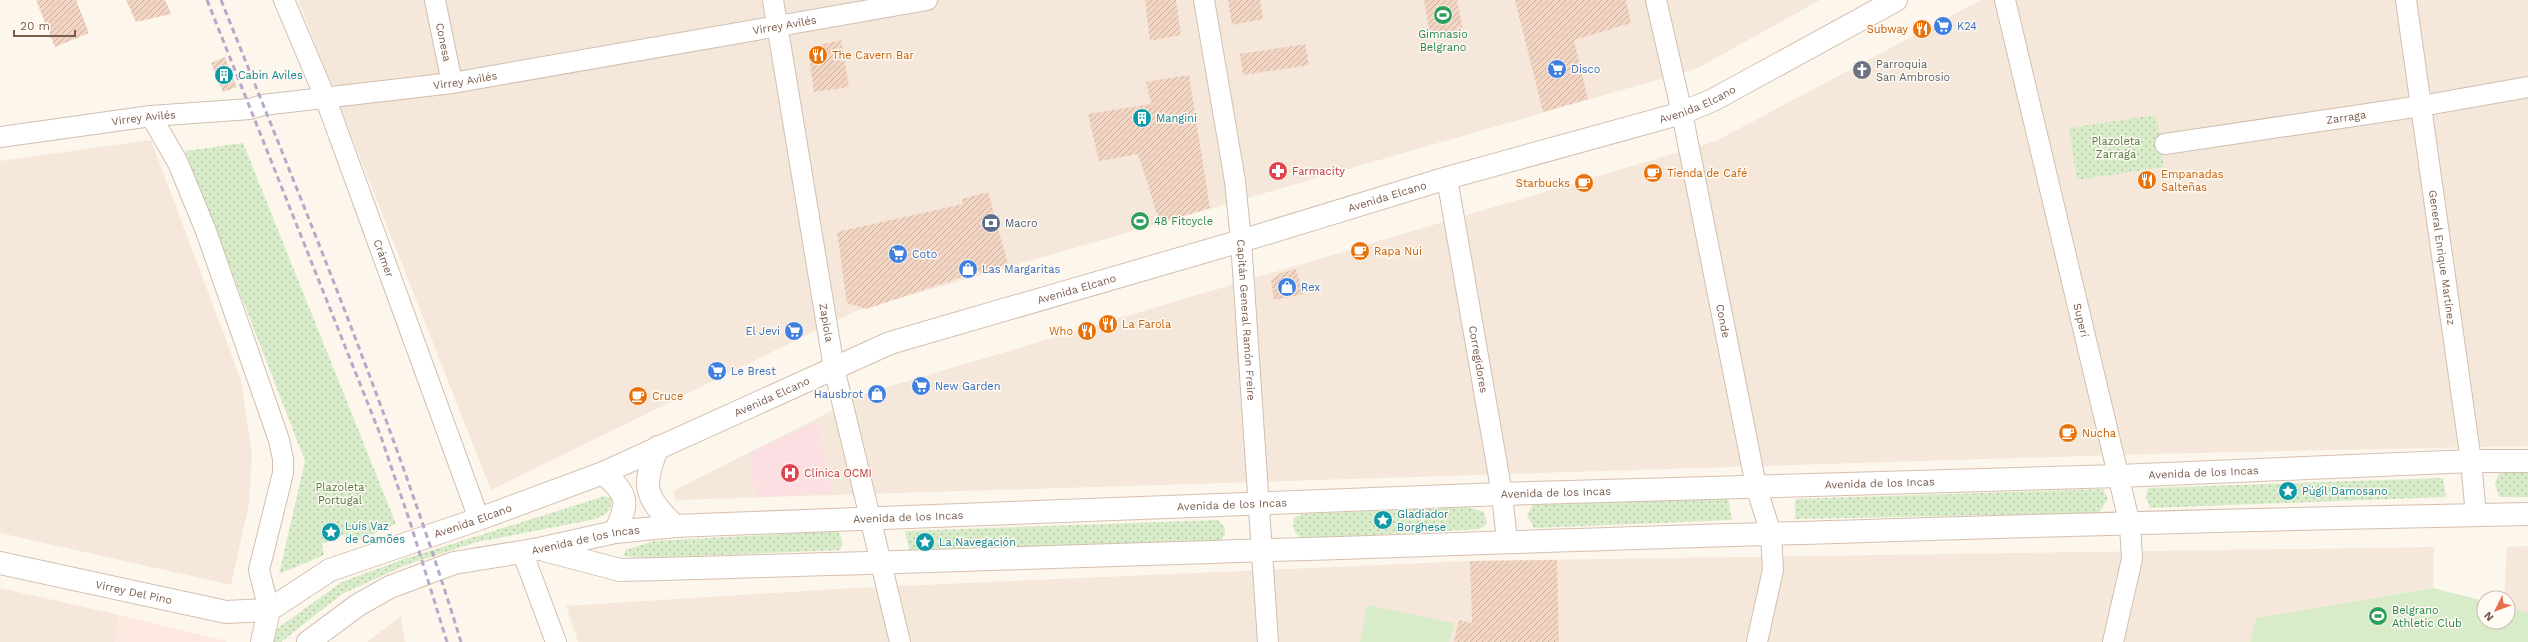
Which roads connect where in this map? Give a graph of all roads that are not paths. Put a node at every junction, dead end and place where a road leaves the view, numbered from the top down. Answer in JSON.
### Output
{"nodes":[{"id":1,"x":284,"y":0,"type":"edge"},
{"id":2,"x":435,"y":0,"type":"edge"},
{"id":3,"x":774,"y":0,"type":"edge"},
{"id":4,"x":927,"y":0,"type":"edge"},
{"id":5,"x":1204,"y":0,"type":"edge"},
{"id":6,"x":1656,"y":0,"type":"edge"},
{"id":7,"x":1896,"y":0,"type":"edge"},
{"id":8,"x":2004,"y":0,"type":"edge"},
{"id":9,"x":2406,"y":0,"type":"edge"},
{"id":10,"x":778,"y":26,"type":"junction"},
{"id":11,"x":452,"y":83,"type":"junction"},
{"id":12,"x":2528,"y":87,"type":"edge"},
{"id":13,"x":325,"y":97,"type":"junction"},
{"id":14,"x":2421,"y":106,"type":"junction"},
{"id":15,"x":1682,"y":113,"type":"junction"},
{"id":16,"x":151,"y":116,"type":"junction"},
{"id":17,"x":0,"y":137,"type":"edge"},
{"id":18,"x":2165,"y":144,"type":"dead end"},
{"id":19,"x":1446,"y":178,"type":"junction"},
{"id":20,"x":1241,"y":241,"type":"junction"},
{"id":21,"x":834,"y":368,"type":"junction"},
{"id":22,"x":658,"y":447,"type":"junction"},
{"id":23,"x":2470,"y":461,"type":"junction"},
{"id":24,"x":2528,"y":461,"type":"edge"},
{"id":25,"x":603,"y":473,"type":"junction"},
{"id":26,"x":2120,"y":476,"type":"junction"},
{"id":27,"x":1756,"y":486,"type":"junction"},
{"id":28,"x":1502,"y":494,"type":"junction"},
{"id":29,"x":1259,"y":504,"type":"junction"},
{"id":30,"x":2528,"y":514,"type":"edge"},
{"id":31,"x":2476,"y":515,"type":"junction"},
{"id":32,"x":480,"y":519,"type":"junction"},
{"id":33,"x":871,"y":519,"type":"junction"},
{"id":34,"x":2130,"y":524,"type":"junction"},
{"id":35,"x":675,"y":526,"type":"junction"},
{"id":36,"x":615,"y":532,"type":"junction"},
{"id":37,"x":1771,"y":534,"type":"junction"},
{"id":38,"x":1507,"y":541,"type":"junction"},
{"id":39,"x":530,"y":550,"type":"junction"},
{"id":40,"x":1261,"y":552,"type":"junction"},
{"id":41,"x":881,"y":562,"type":"junction"},
{"id":42,"x":0,"y":563,"type":"edge"},
{"id":43,"x":269,"y":610,"type":"junction"},
{"id":44,"x":262,"y":642,"type":"edge"},
{"id":45,"x":308,"y":642,"type":"edge"},
{"id":46,"x":556,"y":642,"type":"edge"},
{"id":47,"x":900,"y":642,"type":"edge"},
{"id":48,"x":1268,"y":642,"type":"edge"},
{"id":49,"x":1757,"y":642,"type":"edge"},
{"id":50,"x":2113,"y":642,"type":"edge"}],
"edges":[{"from":1,"to":13,"type":"street","name":"Crámer"},
{"from":2,"to":11,"type":"street","name":"Conesa"},
{"from":3,"to":10,"type":"street","name":"Zapiola"},
{"from":4,"to":10,"type":"street","name":"Virrey Avilés"},
{"from":5,"to":20,"type":"street","name":"Capitán General Ramón Freire"},
{"from":6,"to":15,"type":"street","name":"Conde"},
{"from":7,"to":15,"type":"main road","name":"Avenida Elcano"},
{"from":8,"to":26,"type":"street","name":"Superí"},
{"from":9,"to":14,"type":"street","name":"General Enrique Martínez"},
{"from":10,"to":11,"type":"street","name":"Virrey Avilés"},
{"from":10,"to":21,"type":"street","name":"Zapiola"},
{"from":11,"to":13,"type":"street","name":"Virrey Avilés"},
{"from":12,"to":14,"type":"street","name":"Zarraga"},
{"from":13,"to":16,"type":"street","name":"Virrey Avilés"},
{"from":13,"to":32,"type":"street","name":"Crámer"},
{"from":14,"to":18,"type":"street","name":"Zarraga"},
{"from":14,"to":23,"type":"street","name":"General Enrique Martínez"},
{"from":15,"to":19,"type":"main road","name":"Avenida Elcano"},
{"from":15,"to":27,"type":"street","name":"Conde"},
{"from":16,"to":17,"type":"street","name":"Virrey Avilés"},
{"from":16,"to":43,"type":"street"},
{"from":19,"to":20,"type":"main road","name":"Avenida Elcano"},
{"from":19,"to":28,"type":"street","name":"Corregidores"},
{"from":20,"to":21,"type":"main road","name":"Avenida Elcano"},
{"from":20,"to":29,"type":"street","name":"Capitán General Ramón Freire"},
{"from":21,"to":22,"type":"main road","name":"Avenida Elcano"},
{"from":21,"to":33,"type":"street","name":"Zapiola"},
{"from":22,"to":25,"type":"main road","name":"Avenida Elcano"},
{"from":22,"to":35,"type":"main road"},
{"from":23,"to":24,"type":"main road","name":"Avenida de los Incas"},
{"from":23,"to":26,"type":"main road","name":"Avenida de los Incas"},
{"from":23,"to":31,"type":"street","name":"General Enrique Martínez"},
{"from":25,"to":32,"type":"main road","name":"Avenida Elcano"},
{"from":25,"to":36,"type":"main road"},
{"from":26,"to":27,"type":"main road","name":"Avenida de los Incas"},
{"from":26,"to":34,"type":"street","name":"Superí"},
{"from":27,"to":28,"type":"main road","name":"Avenida de los Incas"},
{"from":27,"to":37,"type":"street","name":"Conde"},
{"from":28,"to":29,"type":"main road","name":"Avenida de los Incas"},
{"from":28,"to":38,"type":"street","name":"Corregidores"},
{"from":29,"to":33,"type":"main road","name":"Avenida de los Incas"},
{"from":29,"to":40,"type":"street","name":"Capitán General Ramón Freire"},
{"from":30,"to":31,"type":"main road","name":"Avenida de los Incas"},
{"from":31,"to":34,"type":"main road","name":"Avenida de los Incas"},
{"from":32,"to":43,"type":"main road","name":"Avenida Elcano"},
{"from":33,"to":35,"type":"main road","name":"Avenida de los Incas"},
{"from":33,"to":41,"type":"street","name":"Zapiola"},
{"from":34,"to":37,"type":"main road","name":"Avenida de los Incas"},
{"from":34,"to":50,"type":"street","name":"Superí"},
{"from":35,"to":36,"type":"main road","name":"Avenida de los Incas"},
{"from":36,"to":39,"type":"main road","name":"Avenida de los Incas"},
{"from":37,"to":38,"type":"main road","name":"Avenida de los Incas"},
{"from":37,"to":49,"type":"street","name":"Conde"},
{"from":38,"to":40,"type":"main road","name":"Avenida de los Incas"},
{"from":39,"to":41,"type":"main road","name":"Avenida de los Incas"},
{"from":39,"to":45,"type":"main road"},
{"from":39,"to":46,"type":"street"},
{"from":40,"to":41,"type":"main road","name":"Avenida de los Incas"},
{"from":40,"to":48,"type":"street","name":"Capitán General Ramón Freire"},
{"from":41,"to":47,"type":"street","name":"Zapiola"},
{"from":42,"to":43,"type":"main road","name":"Virrey Del Pino"},
{"from":43,"to":44,"type":"main road"}]}
